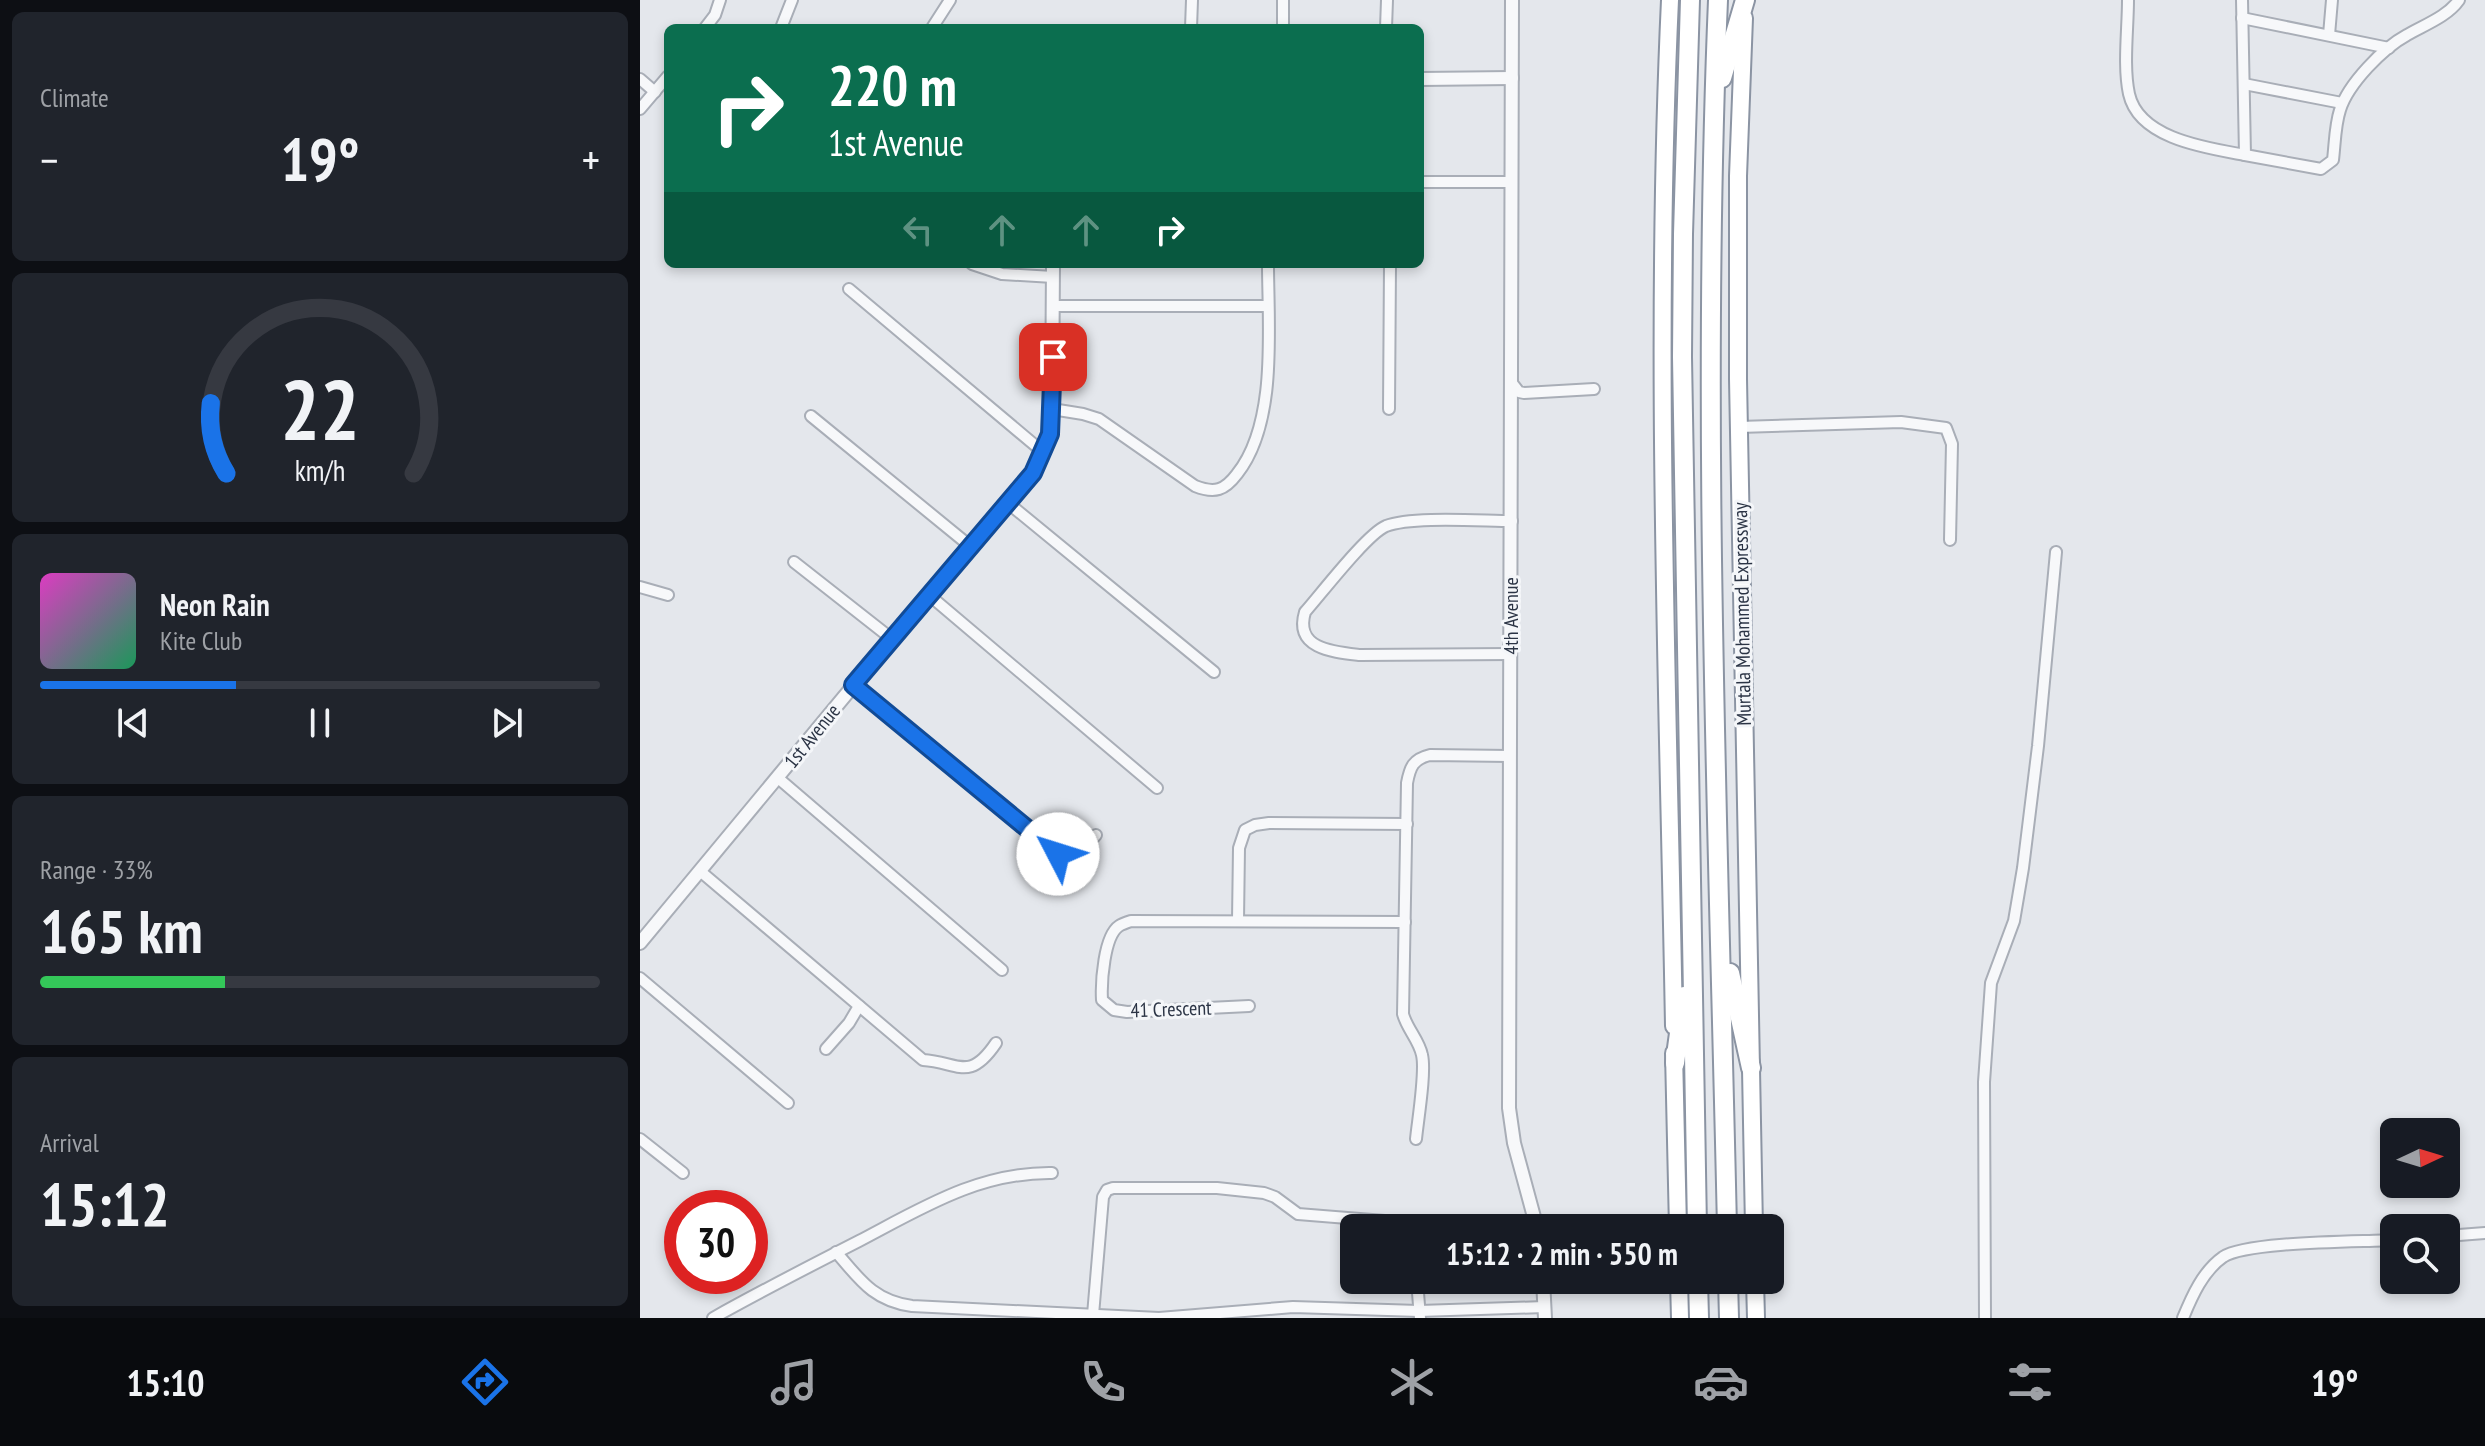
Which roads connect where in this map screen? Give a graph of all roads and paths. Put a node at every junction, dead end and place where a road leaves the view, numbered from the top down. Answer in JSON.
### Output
{"nodes":[{"id":1,"x":720,"y":0,"type":"edge"},
{"id":2,"x":792,"y":0,"type":"edge"},
{"id":3,"x":950,"y":0,"type":"edge"},
{"id":4,"x":1192,"y":0,"type":"edge"},
{"id":5,"x":1283,"y":0,"type":"edge"},
{"id":6,"x":1387,"y":0,"type":"edge"},
{"id":7,"x":1512,"y":0,"type":"edge"},
{"id":8,"x":1670,"y":0,"type":"edge"},
{"id":9,"x":1690,"y":0,"type":"edge"},
{"id":10,"x":1718,"y":0,"type":"edge"},
{"id":11,"x":1745,"y":0,"type":"edge"},
{"id":12,"x":2128,"y":0,"type":"edge"},
{"id":13,"x":2242,"y":0,"type":"edge"},
{"id":14,"x":2332,"y":0,"type":"edge"},
{"id":15,"x":2459,"y":0,"type":"edge"},
{"id":16,"x":2242,"y":18,"type":"junction"},
{"id":17,"x":708,"y":24,"type":"edge"},
{"id":18,"x":783,"y":24,"type":"edge"},
{"id":19,"x":935,"y":24,"type":"edge"},
{"id":20,"x":1191,"y":24,"type":"edge"},
{"id":21,"x":1283,"y":24,"type":"edge"},
{"id":22,"x":1386,"y":24,"type":"edge"},
{"id":23,"x":2329,"y":35,"type":"junction"},
{"id":24,"x":2389,"y":48,"type":"junction"},
{"id":25,"x":1512,"y":78,"type":"junction"},
{"id":26,"x":640,"y":79,"type":"edge"},
{"id":27,"x":1424,"y":79,"type":"edge"},
{"id":28,"x":664,"y":81,"type":"edge"},
{"id":29,"x":2244,"y":84,"type":"junction"},
{"id":30,"x":655,"y":92,"type":"junction"},
{"id":31,"x":2342,"y":103,"type":"junction"},
{"id":32,"x":1714,"y":104,"type":"junction"},
{"id":33,"x":640,"y":109,"type":"edge"},
{"id":34,"x":2245,"y":155,"type":"junction"},
{"id":35,"x":1424,"y":182,"type":"edge"},
{"id":36,"x":1511,"y":182,"type":"junction"},
{"id":37,"x":984,"y":268,"type":"edge"},
{"id":38,"x":1268,"y":268,"type":"edge"},
{"id":39,"x":1390,"y":268,"type":"edge"},
{"id":40,"x":1053,"y":270,"type":"edge"},
{"id":41,"x":849,"y":289,"type":"dead end"},
{"id":42,"x":1053,"y":306,"type":"junction"},
{"id":43,"x":1268,"y":306,"type":"junction"},
{"id":44,"x":1512,"y":383,"type":"junction"},
{"id":45,"x":1594,"y":389,"type":"dead end"},
{"id":46,"x":1052,"y":409,"type":"junction"},
{"id":47,"x":1389,"y":409,"type":"dead end"},
{"id":48,"x":811,"y":416,"type":"dead end"},
{"id":49,"x":1739,"y":427,"type":"junction"},
{"id":50,"x":1043,"y":452,"type":"junction"},
{"id":51,"x":1008,"y":503,"type":"junction"},
{"id":52,"x":1512,"y":521,"type":"junction"},
{"id":53,"x":1950,"y":540,"type":"dead end"},
{"id":54,"x":970,"y":546,"type":"junction"},
{"id":55,"x":2056,"y":552,"type":"dead end"},
{"id":56,"x":794,"y":562,"type":"dead end"},
{"id":57,"x":640,"y":587,"type":"edge"},
{"id":58,"x":668,"y":595,"type":"dead end"},
{"id":59,"x":929,"y":595,"type":"junction"},
{"id":60,"x":892,"y":639,"type":"junction"},
{"id":61,"x":1511,"y":654,"type":"junction"},
{"id":62,"x":1214,"y":672,"type":"dead end"},
{"id":63,"x":853,"y":685,"type":"junction"},
{"id":64,"x":1510,"y":756,"type":"junction"},
{"id":65,"x":778,"y":778,"type":"junction"},
{"id":66,"x":1157,"y":788,"type":"dead end"},
{"id":67,"x":1407,"y":824,"type":"junction"},
{"id":68,"x":1096,"y":835,"type":"dead end"},
{"id":69,"x":700,"y":871,"type":"junction"},
{"id":70,"x":1238,"y":920,"type":"junction"},
{"id":71,"x":1405,"y":922,"type":"junction"},
{"id":72,"x":1721,"y":932,"type":"junction"},
{"id":73,"x":1691,"y":937,"type":"junction"},
{"id":74,"x":640,"y":943,"type":"edge"},
{"id":75,"x":1002,"y":970,"type":"dead end"},
{"id":76,"x":640,"y":978,"type":"edge"},
{"id":77,"x":859,"y":1006,"type":"junction"},
{"id":78,"x":1249,"y":1006,"type":"dead end"},
{"id":79,"x":996,"y":1043,"type":"dead end"},
{"id":80,"x":826,"y":1049,"type":"dead end"},
{"id":81,"x":1675,"y":1063,"type":"junction"},
{"id":82,"x":1751,"y":1068,"type":"junction"},
{"id":83,"x":788,"y":1103,"type":"dead end"},
{"id":84,"x":640,"y":1139,"type":"edge"},
{"id":85,"x":1416,"y":1139,"type":"dead end"},
{"id":86,"x":683,"y":1173,"type":"dead end"},
{"id":87,"x":1052,"y":1173,"type":"dead end"},
{"id":88,"x":1533,"y":1214,"type":"edge"},
{"id":89,"x":1678,"y":1214,"type":"edge"},
{"id":90,"x":1697,"y":1214,"type":"edge"},
{"id":91,"x":1727,"y":1214,"type":"edge"},
{"id":92,"x":1754,"y":1214,"type":"edge"},
{"id":93,"x":1340,"y":1217,"type":"edge"},
{"id":94,"x":2485,"y":1233,"type":"edge"},
{"id":95,"x":2460,"y":1235,"type":"edge"},
{"id":96,"x":2380,"y":1241,"type":"edge"},
{"id":97,"x":836,"y":1252,"type":"junction"},
{"id":98,"x":1418,"y":1294,"type":"edge"},
{"id":99,"x":1679,"y":1294,"type":"edge"},
{"id":100,"x":1698,"y":1294,"type":"edge"},
{"id":101,"x":1728,"y":1294,"type":"edge"},
{"id":102,"x":1755,"y":1294,"type":"edge"},
{"id":103,"x":1294,"y":1312,"type":"edge"},
{"id":104,"x":1545,"y":1312,"type":"edge"},
{"id":105,"x":1420,"y":1314,"type":"edge"},
{"id":106,"x":1093,"y":1315,"type":"junction"},
{"id":107,"x":713,"y":1318,"type":"edge"},
{"id":108,"x":1680,"y":1318,"type":"edge"},
{"id":109,"x":1699,"y":1318,"type":"edge"},
{"id":110,"x":1729,"y":1318,"type":"edge"},
{"id":111,"x":1756,"y":1318,"type":"edge"},
{"id":112,"x":1985,"y":1318,"type":"edge"},
{"id":113,"x":2183,"y":1318,"type":"edge"}],
"edges":[{"from":1,"to":17,"type":"street"},
{"from":2,"to":18,"type":"street"},
{"from":3,"to":19,"type":"street"},
{"from":4,"to":20,"type":"street"},
{"from":5,"to":21,"type":"street"},
{"from":6,"to":22,"type":"street"},
{"from":7,"to":25,"type":"street","name":"4th Avenue"},
{"from":8,"to":81,"type":"highway"},
{"from":9,"to":73,"type":"highway"},
{"from":10,"to":32,"type":"highway","name":"Murtala Mohammed Expressway"},
{"from":11,"to":32,"type":"highway"},
{"from":11,"to":49,"type":"highway","name":"Murtala Mohammed Expressway"},
{"from":12,"to":34,"type":"street"},
{"from":13,"to":16,"type":"street"},
{"from":14,"to":23,"type":"street"},
{"from":15,"to":24,"type":"street"},
{"from":16,"to":23,"type":"street"},
{"from":16,"to":29,"type":"street"},
{"from":23,"to":24,"type":"street"},
{"from":24,"to":31,"type":"street"},
{"from":25,"to":27,"type":"street"},
{"from":25,"to":36,"type":"street","name":"4th Avenue"},
{"from":26,"to":30,"type":"street"},
{"from":28,"to":30,"type":"street"},
{"from":29,"to":31,"type":"street"},
{"from":29,"to":34,"type":"street"},
{"from":30,"to":33,"type":"street"},
{"from":31,"to":34,"type":"street"},
{"from":32,"to":72,"type":"highway","name":"Murtala Mohammed Expressway"},
{"from":35,"to":36,"type":"street"},
{"from":36,"to":44,"type":"street","name":"4th Avenue"},
{"from":37,"to":40,"type":"street"},
{"from":38,"to":43,"type":"street"},
{"from":39,"to":47,"type":"street"},
{"from":40,"to":42,"type":"street","name":"1st Avenue"},
{"from":41,"to":50,"type":"street"},
{"from":42,"to":43,"type":"street"},
{"from":42,"to":46,"type":"street","name":"1st Avenue"},
{"from":43,"to":46,"type":"street"},
{"from":44,"to":45,"type":"street"},
{"from":44,"to":52,"type":"street","name":"4th Avenue"},
{"from":46,"to":50,"type":"street","name":"1st Avenue"},
{"from":48,"to":54,"type":"street"},
{"from":49,"to":53,"type":"street"},
{"from":49,"to":82,"type":"highway","name":"Murtala Mohammed Expressway"},
{"from":50,"to":51,"type":"street","name":"1st Avenue"},
{"from":51,"to":54,"type":"street","name":"1st Avenue"},
{"from":51,"to":62,"type":"street"},
{"from":52,"to":61,"type":"street","name":"4th Avenue"},
{"from":52,"to":61,"type":"street"},
{"from":54,"to":59,"type":"street","name":"1st Avenue"},
{"from":55,"to":112,"type":"street"},
{"from":56,"to":60,"type":"street"},
{"from":57,"to":58,"type":"street"},
{"from":59,"to":60,"type":"street","name":"1st Avenue"},
{"from":59,"to":66,"type":"street"},
{"from":60,"to":63,"type":"street","name":"1st Avenue"},
{"from":61,"to":64,"type":"street","name":"4th Avenue"},
{"from":63,"to":65,"type":"street","name":"1st Avenue"},
{"from":63,"to":68,"type":"street"},
{"from":64,"to":67,"type":"street"},
{"from":64,"to":88,"type":"street","name":"4th Avenue"},
{"from":65,"to":69,"type":"street","name":"1st Avenue"},
{"from":65,"to":75,"type":"street"},
{"from":67,"to":70,"type":"street"},
{"from":67,"to":71,"type":"street"},
{"from":69,"to":74,"type":"street","name":"1st Avenue"},
{"from":69,"to":77,"type":"street"},
{"from":70,"to":71,"type":"street","name":"41 Crescent"},
{"from":70,"to":78,"type":"street","name":"41 Crescent"},
{"from":71,"to":85,"type":"street"},
{"from":72,"to":82,"type":"highway"},
{"from":72,"to":91,"type":"highway","name":"Murtala Mohammed Expressway"},
{"from":73,"to":81,"type":"highway"},
{"from":73,"to":90,"type":"highway"},
{"from":76,"to":83,"type":"street"},
{"from":77,"to":79,"type":"street"},
{"from":77,"to":80,"type":"street"},
{"from":81,"to":89,"type":"highway"},
{"from":82,"to":92,"type":"highway","name":"Murtala Mohammed Expressway"},
{"from":84,"to":86,"type":"street"},
{"from":87,"to":97,"type":"street"},
{"from":93,"to":106,"type":"street"},
{"from":94,"to":95,"type":"street"},
{"from":96,"to":113,"type":"street"},
{"from":97,"to":106,"type":"street"},
{"from":97,"to":107,"type":"street"},
{"from":98,"to":105,"type":"street"},
{"from":99,"to":108,"type":"highway"},
{"from":100,"to":109,"type":"highway"},
{"from":101,"to":110,"type":"highway"},
{"from":102,"to":111,"type":"highway"},
{"from":103,"to":105,"type":"street"},
{"from":103,"to":106,"type":"street"},
{"from":104,"to":105,"type":"street"}]}
